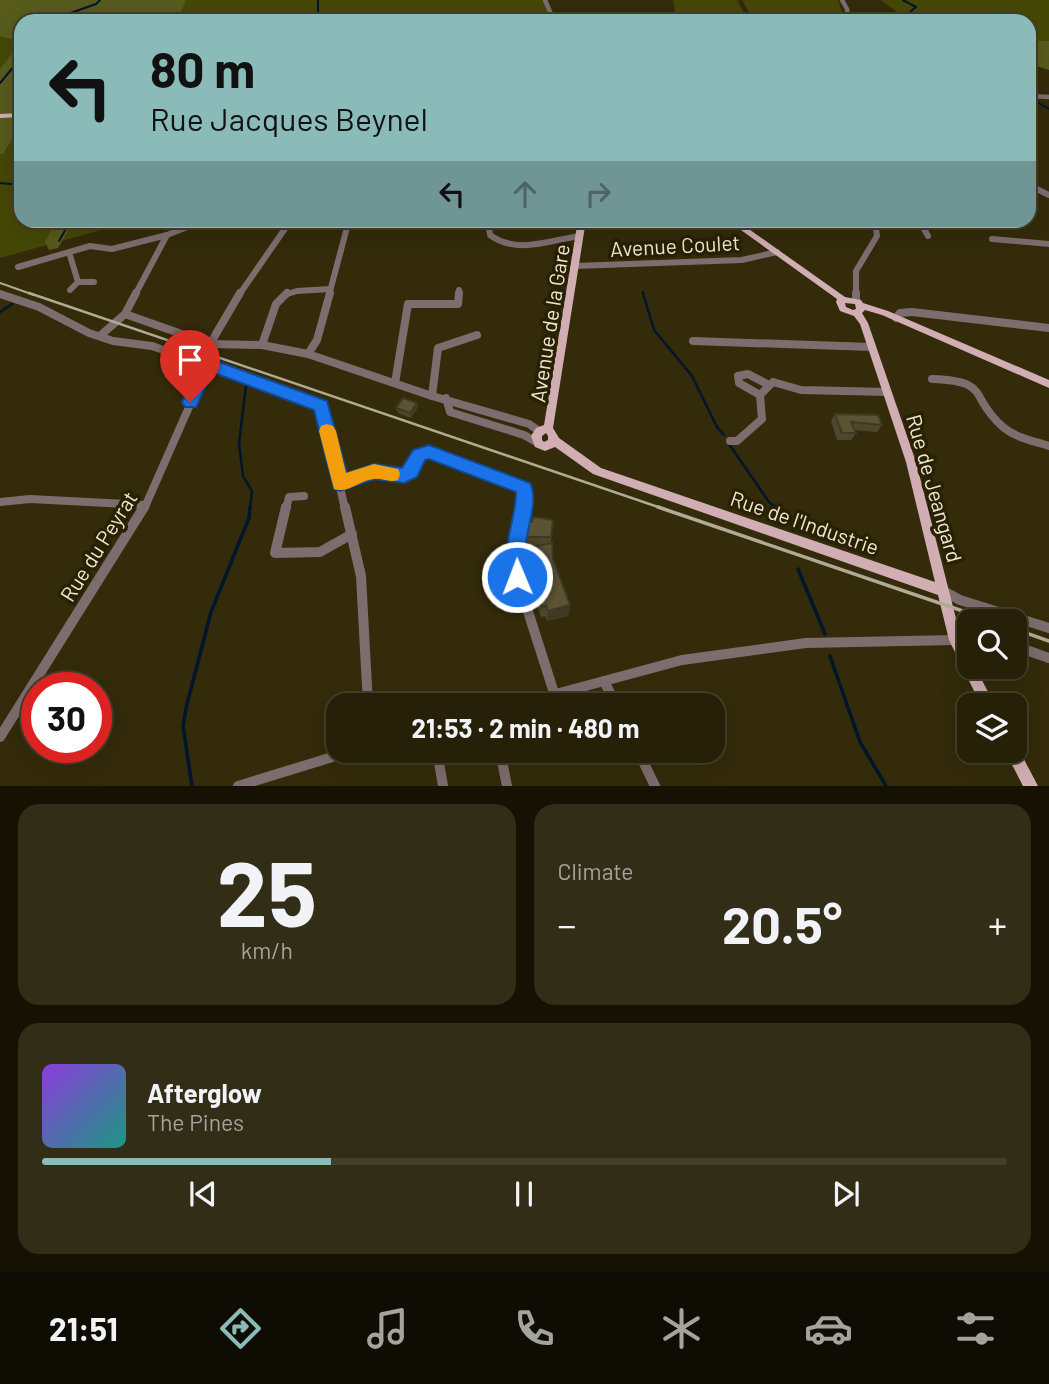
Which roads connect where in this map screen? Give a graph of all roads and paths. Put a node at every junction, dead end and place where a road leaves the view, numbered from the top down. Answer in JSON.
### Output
{"nodes":[{"id":1,"x":185,"y":228,"type":"edge"},
{"id":2,"x":285,"y":228,"type":"edge"},
{"id":3,"x":347,"y":228,"type":"edge"},
{"id":4,"x":489,"y":228,"type":"edge"},
{"id":5,"x":581,"y":228,"type":"edge"},
{"id":6,"x":742,"y":228,"type":"edge"},
{"id":7,"x":876,"y":228,"type":"edge"},
{"id":8,"x":924,"y":228,"type":"edge"},
{"id":9,"x":167,"y":235,"type":"junction"},
{"id":10,"x":580,"y":236,"type":"junction"},
{"id":11,"x":928,"y":236,"type":"dead end"},
{"id":12,"x":992,"y":239,"type":"dead end"},
{"id":13,"x":1049,"y":244,"type":"edge"},
{"id":14,"x":69,"y":252,"type":"junction"},
{"id":15,"x":777,"y":252,"type":"junction"},
{"id":16,"x":575,"y":266,"type":"junction"},
{"id":17,"x":18,"y":267,"type":"dead end"},
{"id":18,"x":78,"y":282,"type":"junction"},
{"id":19,"x":94,"y":282,"type":"dead end"},
{"id":20,"x":330,"y":289,"type":"junction"},
{"id":21,"x":70,"y":290,"type":"dead end"},
{"id":22,"x":459,"y":290,"type":"dead end"},
{"id":23,"x":0,"y":294,"type":"edge"},
{"id":24,"x":858,"y":306,"type":"junction"},
{"id":25,"x":125,"y":314,"type":"junction"},
{"id":26,"x":896,"y":318,"type":"junction"},
{"id":27,"x":1049,"y":328,"type":"edge"},
{"id":28,"x":101,"y":335,"type":"junction"},
{"id":29,"x":477,"y":335,"type":"dead end"},
{"id":30,"x":693,"y":341,"type":"dead end"},
{"id":31,"x":211,"y":344,"type":"junction"},
{"id":32,"x":262,"y":345,"type":"junction"},
{"id":33,"x":872,"y":348,"type":"junction"},
{"id":34,"x":308,"y":354,"type":"junction"},
{"id":35,"x":208,"y":364,"type":"junction"},
{"id":36,"x":932,"y":379,"type":"dead end"},
{"id":37,"x":395,"y":383,"type":"junction"},
{"id":38,"x":1049,"y":384,"type":"edge"},
{"id":39,"x":769,"y":385,"type":"junction"},
{"id":40,"x":887,"y":393,"type":"junction"},
{"id":41,"x":760,"y":395,"type":"junction"},
{"id":42,"x":432,"y":396,"type":"junction"},
{"id":43,"x":446,"y":398,"type":"junction"},
{"id":44,"x":547,"y":434,"type":"junction"},
{"id":45,"x":730,"y":442,"type":"dead end"},
{"id":46,"x":538,"y":443,"type":"junction"},
{"id":47,"x":1049,"y":446,"type":"edge"},
{"id":48,"x":340,"y":483,"type":"junction"},
{"id":49,"x":304,"y":496,"type":"dead end"},
{"id":50,"x":0,"y":502,"type":"edge"},
{"id":51,"x":146,"y":505,"type":"junction"},
{"id":52,"x":352,"y":534,"type":"junction"},
{"id":53,"x":943,"y":591,"type":"junction"},
{"id":54,"x":951,"y":625,"type":"junction"},
{"id":55,"x":957,"y":627,"type":"edge"},
{"id":56,"x":1049,"y":628,"type":"edge"},
{"id":57,"x":955,"y":640,"type":"junction"},
{"id":58,"x":1027,"y":650,"type":"edge"},
{"id":59,"x":1049,"y":658,"type":"edge"},
{"id":60,"x":604,"y":681,"type":"junction"},
{"id":61,"x":367,"y":693,"type":"edge"},
{"id":62,"x":554,"y":693,"type":"edge"},
{"id":63,"x":565,"y":693,"type":"edge"},
{"id":64,"x":610,"y":693,"type":"edge"},
{"id":65,"x":982,"y":693,"type":"edge"},
{"id":66,"x":0,"y":737,"type":"edge"},
{"id":67,"x":326,"y":759,"type":"edge"},
{"id":68,"x":439,"y":763,"type":"edge"},
{"id":69,"x":502,"y":763,"type":"edge"},
{"id":70,"x":644,"y":763,"type":"edge"},
{"id":71,"x":1019,"y":763,"type":"edge"},
{"id":72,"x":238,"y":786,"type":"edge"},
{"id":73,"x":443,"y":786,"type":"edge"},
{"id":74,"x":507,"y":786,"type":"edge"},
{"id":75,"x":655,"y":786,"type":"edge"},
{"id":76,"x":1031,"y":786,"type":"edge"}],
"edges":[{"from":1,"to":9,"type":"street"},
{"from":2,"to":31,"type":"street"},
{"from":3,"to":20,"type":"street"},
{"from":4,"to":10,"type":"street"},
{"from":5,"to":10,"type":"main road","name":"Avenue de la Gare"},
{"from":6,"to":15,"type":"main road"},
{"from":7,"to":24,"type":"street"},
{"from":8,"to":11,"type":"street"},
{"from":9,"to":14,"type":"street"},
{"from":9,"to":25,"type":"street"},
{"from":10,"to":16,"type":"main road","name":"Avenue de la Gare"},
{"from":12,"to":13,"type":"street"},
{"from":14,"to":17,"type":"street"},
{"from":14,"to":18,"type":"street"},
{"from":15,"to":16,"type":"street","name":"Avenue Coulet"},
{"from":15,"to":24,"type":"main road"},
{"from":16,"to":44,"type":"main road","name":"Avenue de la Gare"},
{"from":18,"to":19,"type":"street"},
{"from":18,"to":21,"type":"street"},
{"from":20,"to":32,"type":"street"},
{"from":20,"to":34,"type":"street"},
{"from":22,"to":37,"type":"street"},
{"from":23,"to":28,"type":"street"},
{"from":24,"to":26,"type":"main road"},
{"from":24,"to":33,"type":"main road","name":"Rue de Jeangard"},
{"from":25,"to":28,"type":"street"},
{"from":25,"to":31,"type":"street","name":"Rue de l'Industrie"},
{"from":26,"to":27,"type":"street"},
{"from":26,"to":38,"type":"main road"},
{"from":28,"to":35,"type":"street"},
{"from":29,"to":42,"type":"street"},
{"from":30,"to":33,"type":"street"},
{"from":31,"to":32,"type":"street","name":"Rue de l'Industrie"},
{"from":32,"to":34,"type":"street","name":"Rue de l'Industrie"},
{"from":33,"to":40,"type":"main road","name":"Rue de Jeangard"},
{"from":34,"to":37,"type":"street","name":"Rue de l'Industrie"},
{"from":35,"to":48,"type":"street"},
{"from":35,"to":51,"type":"street","name":"Rue du Peyrat"},
{"from":36,"to":47,"type":"street"},
{"from":37,"to":42,"type":"street","name":"Rue de l'Industrie"},
{"from":39,"to":40,"type":"street"},
{"from":39,"to":41,"type":"street"},
{"from":39,"to":41,"type":"street"},
{"from":40,"to":53,"type":"main road","name":"Rue de Jeangard"},
{"from":41,"to":45,"type":"street"},
{"from":42,"to":43,"type":"street","name":"Rue de l'Industrie"},
{"from":43,"to":44,"type":"street","name":"Rue de l'Industrie"},
{"from":43,"to":46,"type":"street"},
{"from":44,"to":46,"type":"main road","name":"Avenue de la Gare"},
{"from":44,"to":46,"type":"main road"},
{"from":44,"to":53,"type":"main road","name":"Rue de l'Industrie"},
{"from":48,"to":52,"type":"street"},
{"from":48,"to":62,"type":"street"},
{"from":49,"to":52,"type":"street"},
{"from":50,"to":51,"type":"street"},
{"from":51,"to":66,"type":"street","name":"Rue du Peyrat"},
{"from":52,"to":61,"type":"street"},
{"from":53,"to":54,"type":"main road","name":"Rue de Jeangard"},
{"from":53,"to":56,"type":"street","name":"Rue de l'Industrie"},
{"from":54,"to":55,"type":"street"},
{"from":54,"to":57,"type":"main road","name":"Rue de Jeangard"},
{"from":57,"to":60,"type":"street"},
{"from":57,"to":65,"type":"main road","name":"Rue de Jeangard"},
{"from":58,"to":59,"type":"street"},
{"from":60,"to":63,"type":"street"},
{"from":60,"to":64,"type":"street"},
{"from":67,"to":72,"type":"street"},
{"from":68,"to":73,"type":"street"},
{"from":69,"to":74,"type":"street"},
{"from":70,"to":75,"type":"street"},
{"from":71,"to":76,"type":"main road"}]}
